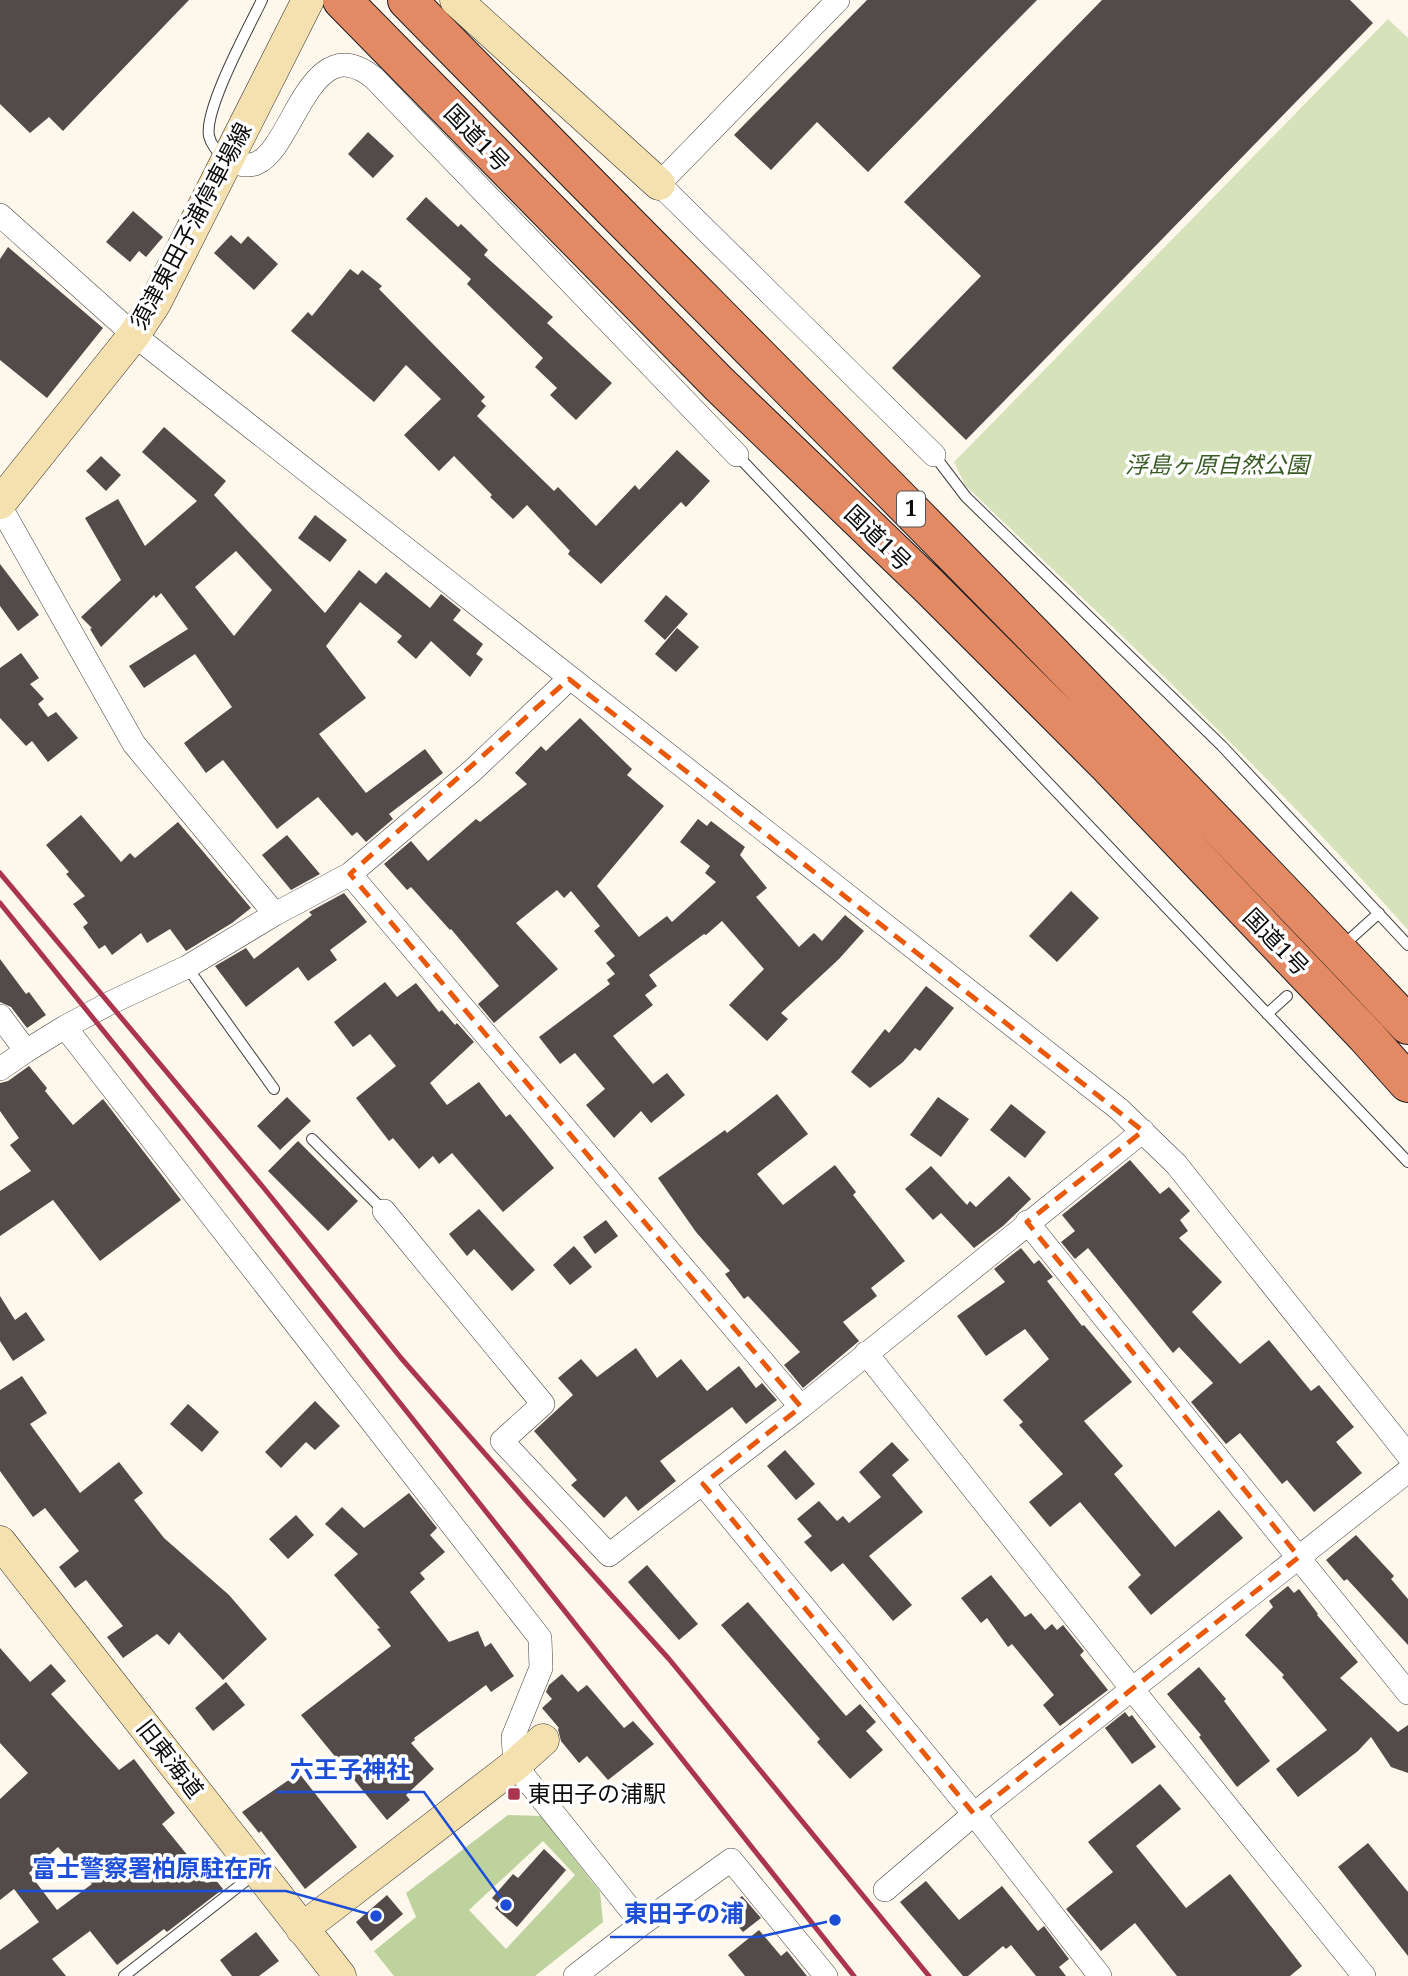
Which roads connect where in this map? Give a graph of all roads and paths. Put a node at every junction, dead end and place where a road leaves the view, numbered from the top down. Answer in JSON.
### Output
{"nodes":[{"id":1,"x":262,"y":0,"type":"edge"},
{"id":2,"x":308,"y":0,"type":"edge"},
{"id":3,"x":342,"y":0,"type":"edge"},
{"id":4,"x":407,"y":0,"type":"edge"},
{"id":5,"x":456,"y":0,"type":"edge"},
{"id":6,"x":838,"y":0,"type":"edge"},
{"id":7,"x":226,"y":160,"type":"junction"},
{"id":8,"x":659,"y":184,"type":"junction"},
{"id":9,"x":0,"y":215,"type":"edge"},
{"id":10,"x":134,"y":335,"type":"junction"},
{"id":11,"x":737,"y":455,"type":"joint"},
{"id":12,"x":934,"y":455,"type":"joint"},
{"id":13,"x":0,"y":505,"type":"edge"},
{"id":14,"x":569,"y":679,"type":"junction"},
{"id":15,"x":349,"y":874,"type":"junction"},
{"id":16,"x":1379,"y":913,"type":"junction"},
{"id":17,"x":275,"y":914,"type":"junction"},
{"id":18,"x":1349,"y":940,"type":"dead end"},
{"id":19,"x":1408,"y":945,"type":"edge"},
{"id":20,"x":187,"y":967,"type":"junction"},
{"id":21,"x":1287,"y":996,"type":"dead end"},
{"id":22,"x":1267,"y":1014,"type":"junction"},
{"id":23,"x":0,"y":1016,"type":"edge"},
{"id":24,"x":1408,"y":1025,"type":"edge"},
{"id":25,"x":65,"y":1027,"type":"junction"},
{"id":26,"x":26,"y":1051,"type":"junction"},
{"id":27,"x":0,"y":1069,"type":"edge"},
{"id":28,"x":1408,"y":1083,"type":"edge"},
{"id":29,"x":275,"y":1089,"type":"dead end"},
{"id":30,"x":1143,"y":1131,"type":"junction"},
{"id":31,"x":312,"y":1139,"type":"dead end"},
{"id":32,"x":1408,"y":1162,"type":"edge"},
{"id":33,"x":384,"y":1211,"type":"joint"},
{"id":34,"x":1027,"y":1222,"type":"junction"},
{"id":35,"x":866,"y":1353,"type":"junction"},
{"id":36,"x":801,"y":1406,"type":"junction"},
{"id":37,"x":1408,"y":1455,"type":"edge"},
{"id":38,"x":1408,"y":1471,"type":"edge"},
{"id":39,"x":703,"y":1484,"type":"junction"},
{"id":40,"x":0,"y":1542,"type":"edge"},
{"id":41,"x":1299,"y":1558,"type":"junction"},
{"id":42,"x":1132,"y":1689,"type":"junction"},
{"id":43,"x":1408,"y":1693,"type":"edge"},
{"id":44,"x":543,"y":1740,"type":"dead end"},
{"id":45,"x":515,"y":1765,"type":"junction"},
{"id":46,"x":974,"y":1814,"type":"junction"},
{"id":47,"x":258,"y":1871,"type":"junction"},
{"id":48,"x":885,"y":1890,"type":"dead end"},
{"id":49,"x":642,"y":1924,"type":"junction"},
{"id":50,"x":302,"y":1929,"type":"junction"},
{"id":51,"x":124,"y":1976,"type":"edge"},
{"id":52,"x":340,"y":1976,"type":"edge"},
{"id":53,"x":575,"y":1976,"type":"edge"},
{"id":54,"x":826,"y":1976,"type":"edge"},
{"id":55,"x":1100,"y":1976,"type":"edge"},
{"id":56,"x":1364,"y":1976,"type":"edge"}],
"edges":[{"from":1,"to":7,"type":"lane"},
{"from":2,"to":7,"type":"main road","name":"須津東田子浦停車場線"},
{"from":3,"to":28,"type":"highway","name":"国道1号","number":"1"},
{"from":4,"to":24,"type":"highway","name":"国道1号","number":"1"},
{"from":5,"to":8,"type":"main road"},
{"from":6,"to":8,"type":"street"},
{"from":7,"to":10,"type":"main road","name":"須津東田子浦停車場線"},
{"from":7,"to":11,"type":"street"},
{"from":8,"to":12,"type":"street"},
{"from":9,"to":10,"type":"street"},
{"from":10,"to":13,"type":"main road","name":"須津東田子浦停車場線"},
{"from":10,"to":14,"type":"street"},
{"from":11,"to":22,"type":"lane"},
{"from":12,"to":16,"type":"lane"},
{"from":13,"to":17,"type":"street"},
{"from":14,"to":15,"type":"street"},
{"from":14,"to":30,"type":"street"},
{"from":15,"to":17,"type":"street"},
{"from":15,"to":36,"type":"street"},
{"from":16,"to":18,"type":"lane"},
{"from":16,"to":19,"type":"lane"},
{"from":17,"to":20,"type":"street"},
{"from":20,"to":25,"type":"street"},
{"from":20,"to":29,"type":"lane"},
{"from":21,"to":22,"type":"lane"},
{"from":22,"to":32,"type":"lane"},
{"from":23,"to":26,"type":"street"},
{"from":25,"to":26,"type":"street"},
{"from":25,"to":45,"type":"street"},
{"from":26,"to":27,"type":"street"},
{"from":30,"to":34,"type":"street"},
{"from":30,"to":37,"type":"street"},
{"from":31,"to":33,"type":"lane"},
{"from":33,"to":39,"type":"street"},
{"from":34,"to":35,"type":"street"},
{"from":34,"to":41,"type":"street"},
{"from":35,"to":36,"type":"street"},
{"from":35,"to":42,"type":"street"},
{"from":36,"to":39,"type":"street"},
{"from":38,"to":41,"type":"street"},
{"from":39,"to":46,"type":"street"},
{"from":40,"to":47,"type":"main road","name":"旧東海道"},
{"from":41,"to":42,"type":"street"},
{"from":41,"to":43,"type":"street"},
{"from":42,"to":46,"type":"street"},
{"from":42,"to":56,"type":"street"},
{"from":44,"to":45,"type":"main road"},
{"from":45,"to":49,"type":"street"},
{"from":45,"to":50,"type":"main road"},
{"from":46,"to":48,"type":"street"},
{"from":46,"to":55,"type":"street"},
{"from":47,"to":50,"type":"main road","name":"旧東海道"},
{"from":47,"to":51,"type":"lane"},
{"from":49,"to":53,"type":"street"},
{"from":49,"to":54,"type":"street"},
{"from":50,"to":52,"type":"main road","name":"旧東海道"}]}
